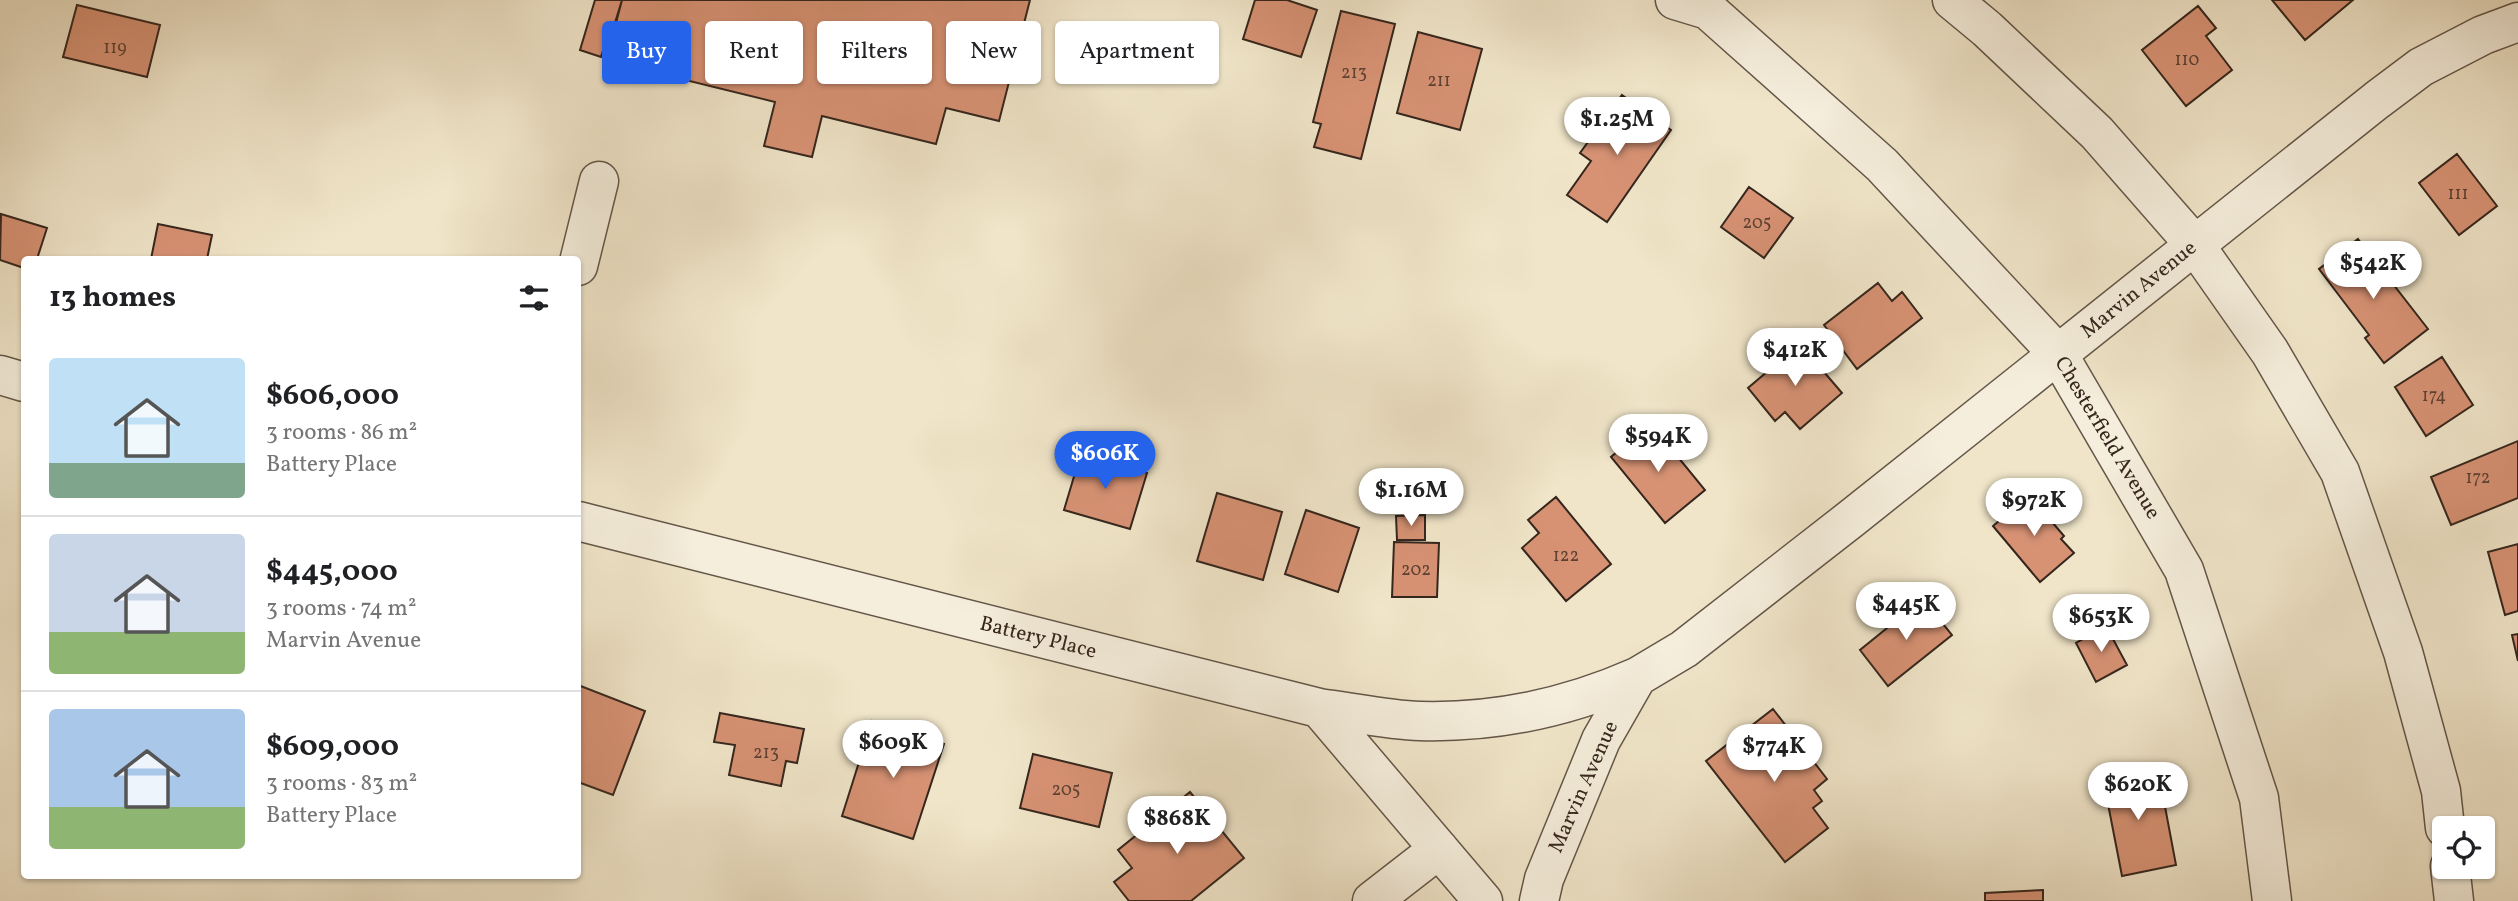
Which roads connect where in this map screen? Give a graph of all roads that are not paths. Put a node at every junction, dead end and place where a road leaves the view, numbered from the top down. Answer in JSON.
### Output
{"nodes":[{"id":1,"x":1952,"y":0,"type":"edge"},
{"id":2,"x":1698,"y":3,"type":"edge"},
{"id":3,"x":2518,"y":22,"type":"edge"},
{"id":4,"x":598,"y":181,"type":"dead end"},
{"id":5,"x":2195,"y":245,"type":"junction"},
{"id":6,"x":580,"y":256,"type":"edge"},
{"id":7,"x":2058,"y":354,"type":"junction"},
{"id":8,"x":0,"y":375,"type":"edge"},
{"id":9,"x":21,"y":381,"type":"edge"},
{"id":10,"x":581,"y":522,"type":"edge"},
{"id":11,"x":1637,"y":677,"type":"junction"},
{"id":12,"x":1319,"y":708,"type":"junction"},
{"id":13,"x":2444,"y":816,"type":"edge"},
{"id":14,"x":1439,"y":849,"type":"junction"},
{"id":15,"x":2451,"y":879,"type":"edge"},
{"id":16,"x":1372,"y":901,"type":"edge"},
{"id":17,"x":1483,"y":901,"type":"edge"},
{"id":18,"x":1539,"y":901,"type":"edge"},
{"id":19,"x":2272,"y":901,"type":"edge"},
{"id":20,"x":2454,"y":901,"type":"edge"}],
"edges":[{"from":1,"to":5,"type":"street"},
{"from":2,"to":7,"type":"street","name":"Chesterfield Avenue"},
{"from":3,"to":5,"type":"street","name":"Marvin Avenue"},
{"from":4,"to":6,"type":"street"},
{"from":5,"to":7,"type":"street","name":"Marvin Avenue"},
{"from":5,"to":13,"type":"street"},
{"from":7,"to":11,"type":"street","name":"Marvin Avenue"},
{"from":7,"to":19,"type":"street","name":"Chesterfield Avenue"},
{"from":8,"to":9,"type":"street"},
{"from":10,"to":12,"type":"street","name":"Battery Place"},
{"from":11,"to":12,"type":"street","name":"Marvin Avenue"},
{"from":11,"to":18,"type":"street","name":"Marvin Avenue"},
{"from":12,"to":14,"type":"street"},
{"from":14,"to":16,"type":"street"},
{"from":14,"to":17,"type":"street"},
{"from":15,"to":20,"type":"street"}]}
